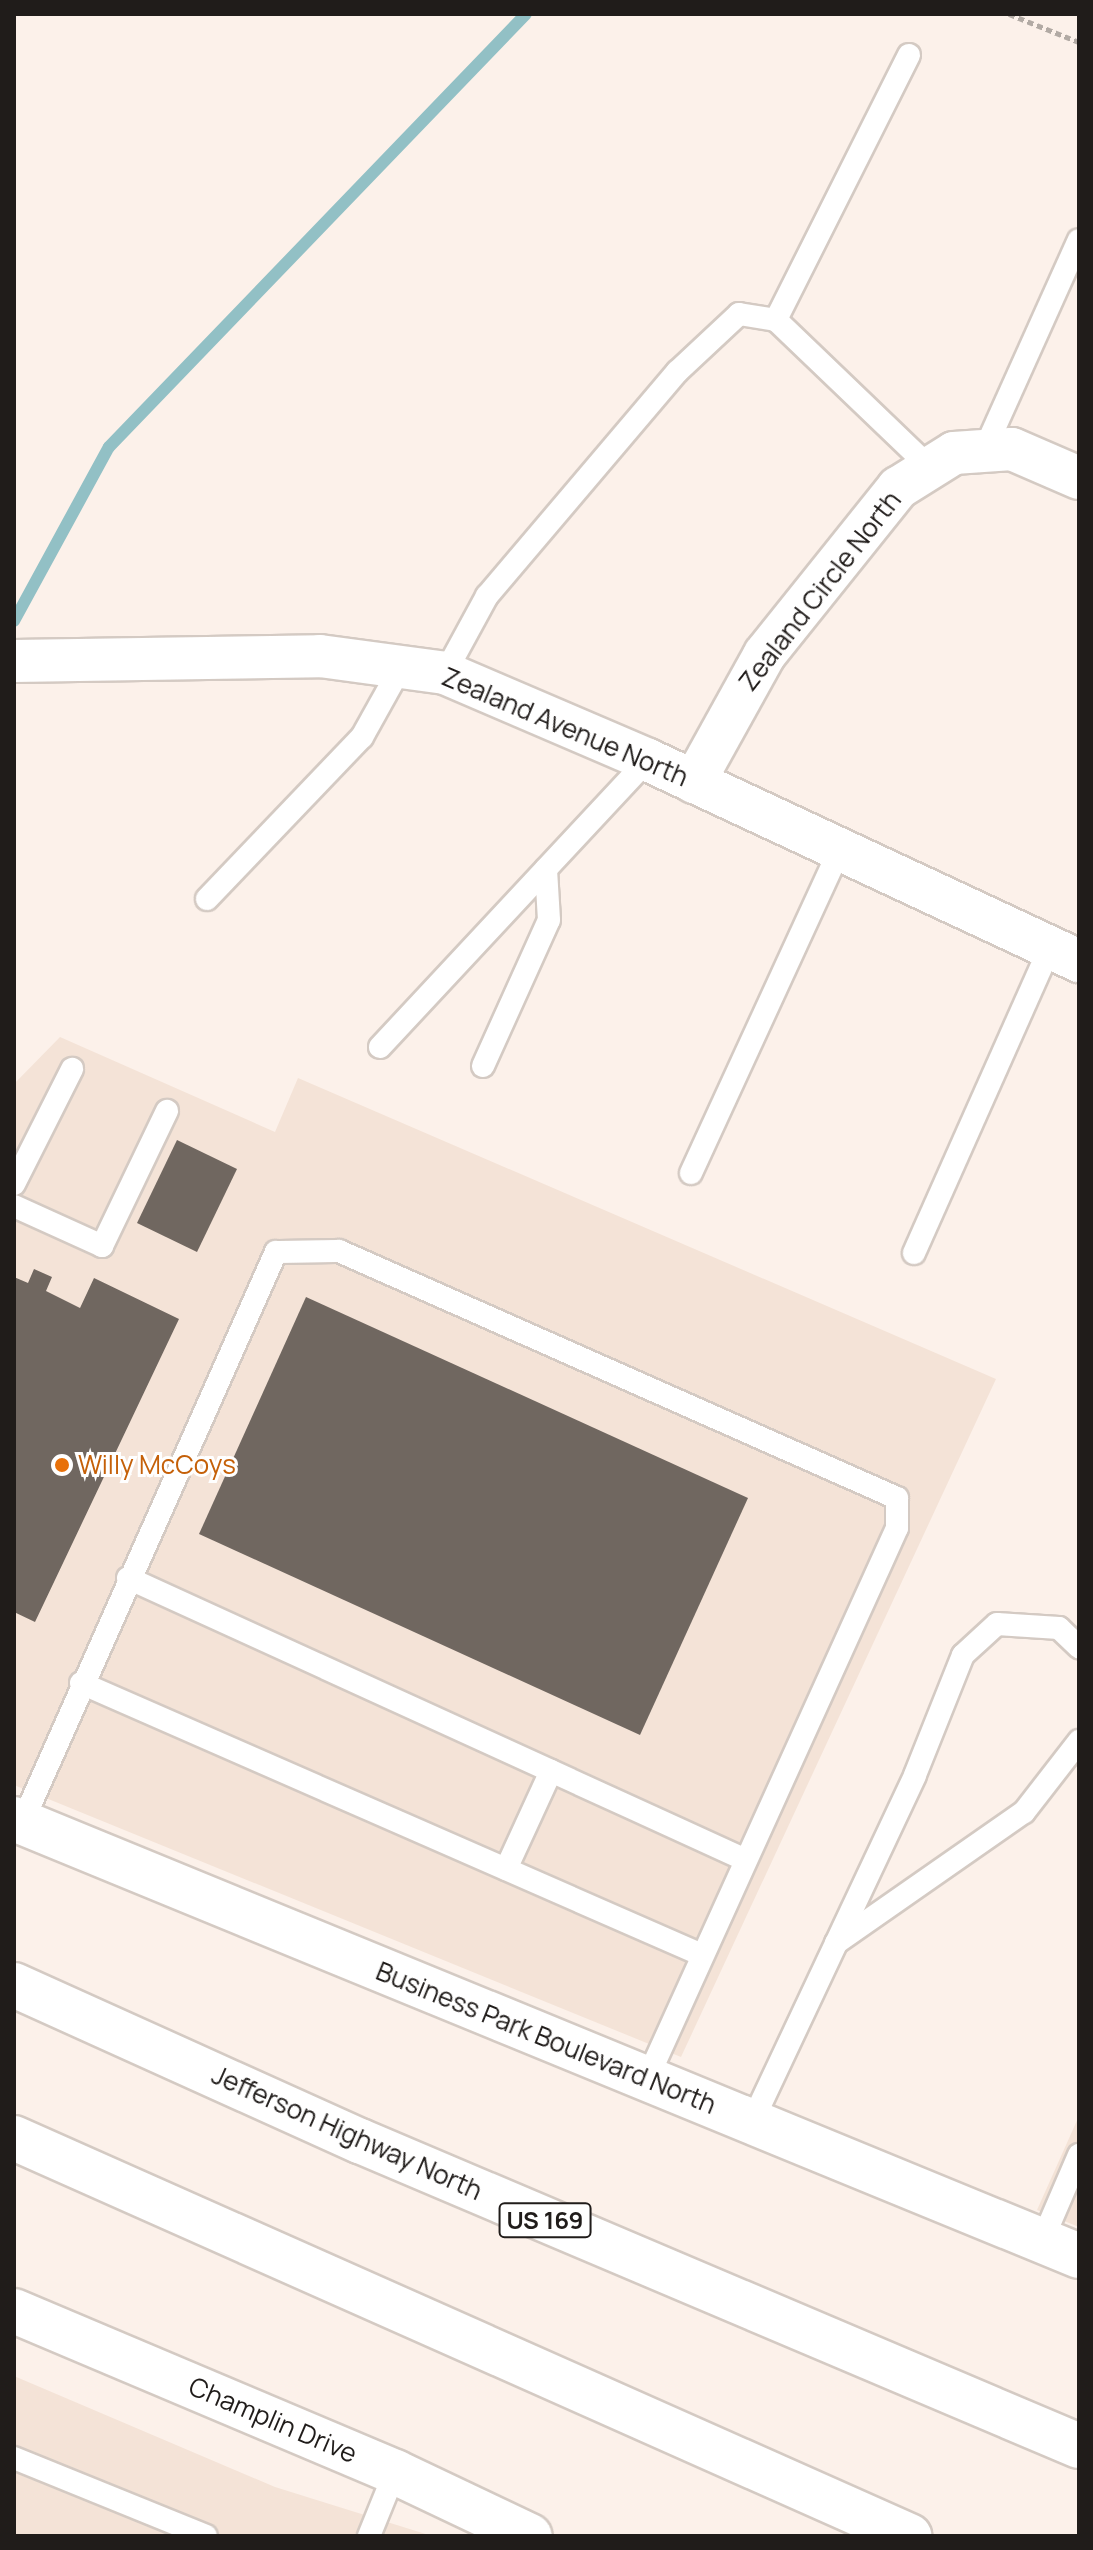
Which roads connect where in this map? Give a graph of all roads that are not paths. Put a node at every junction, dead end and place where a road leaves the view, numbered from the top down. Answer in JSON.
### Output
{"nodes":[{"id":1,"x":909,"y":55,"type":"dead end"},
{"id":2,"x":1079,"y":240,"type":"edge"},
{"id":3,"x":776,"y":320,"type":"junction"},
{"id":4,"x":984,"y":451,"type":"junction"},
{"id":5,"x":927,"y":465,"type":"junction"},
{"id":6,"x":1079,"y":478,"type":"edge"},
{"id":7,"x":14,"y":661,"type":"edge"},
{"id":8,"x":402,"y":665,"type":"junction"},
{"id":9,"x":445,"y":673,"type":"junction"},
{"id":10,"x":648,"y":760,"type":"junction"},
{"id":11,"x":694,"y":782,"type":"junction"},
{"id":12,"x":839,"y":851,"type":"junction"},
{"id":13,"x":546,"y":869,"type":"junction"},
{"id":14,"x":207,"y":899,"type":"dead end"},
{"id":15,"x":1064,"y":955,"type":"edge"},
{"id":16,"x":380,"y":1047,"type":"dead end"},
{"id":17,"x":483,"y":1066,"type":"dead end"},
{"id":18,"x":72,"y":1069,"type":"dead end"},
{"id":19,"x":167,"y":1111,"type":"dead end"},
{"id":20,"x":691,"y":1173,"type":"dead end"},
{"id":21,"x":14,"y":1184,"type":"edge"},
{"id":22,"x":14,"y":1206,"type":"edge"},
{"id":23,"x":914,"y":1253,"type":"dead end"},
{"id":24,"x":128,"y":1578,"type":"junction"},
{"id":25,"x":1079,"y":1647,"type":"edge"},
{"id":26,"x":81,"y":1683,"type":"junction"},
{"id":27,"x":1079,"y":1741,"type":"edge"},
{"id":28,"x":551,"y":1771,"type":"junction"},
{"id":29,"x":18,"y":1821,"type":"edge"},
{"id":30,"x":746,"y":1860,"type":"junction"},
{"id":31,"x":506,"y":1869,"type":"junction"},
{"id":32,"x":835,"y":1943,"type":"junction"},
{"id":33,"x":702,"y":1955,"type":"junction"},
{"id":34,"x":14,"y":1985,"type":"edge"},
{"id":35,"x":647,"y":2079,"type":"junction"},
{"id":36,"x":752,"y":2122,"type":"junction"},
{"id":37,"x":14,"y":2138,"type":"edge"},
{"id":38,"x":1079,"y":2155,"type":"edge"},
{"id":39,"x":1060,"y":2248,"type":"edge"},
{"id":40,"x":14,"y":2311,"type":"edge"},
{"id":41,"x":1079,"y":2446,"type":"edge"},
{"id":42,"x":14,"y":2458,"type":"edge"},
{"id":43,"x":395,"y":2472,"type":"junction"},
{"id":44,"x":521,"y":2534,"type":"edge"},
{"id":45,"x":206,"y":2536,"type":"edge"},
{"id":46,"x":369,"y":2536,"type":"edge"},
{"id":47,"x":909,"y":2536,"type":"edge"}],
"edges":[{"from":1,"to":3,"type":"lane"},
{"from":2,"to":4,"type":"lane"},
{"from":3,"to":5,"type":"lane"},
{"from":3,"to":9,"type":"lane"},
{"from":4,"to":5,"type":"street","name":"Zealand Circle North"},
{"from":4,"to":6,"type":"street","name":"Zealand Circle North"},
{"from":5,"to":11,"type":"street","name":"Zealand Circle North"},
{"from":7,"to":8,"type":"street","name":"Zealand Avenue North"},
{"from":8,"to":9,"type":"street","name":"Zealand Avenue North"},
{"from":8,"to":14,"type":"lane"},
{"from":9,"to":10,"type":"street","name":"Zealand Avenue North"},
{"from":10,"to":11,"type":"street","name":"Zealand Avenue North"},
{"from":10,"to":13,"type":"lane"},
{"from":11,"to":12,"type":"street","name":"Zealand Avenue North"},
{"from":12,"to":15,"type":"street","name":"Zealand Avenue North"},
{"from":12,"to":20,"type":"lane"},
{"from":13,"to":16,"type":"lane"},
{"from":13,"to":17,"type":"lane"},
{"from":15,"to":23,"type":"lane"},
{"from":18,"to":21,"type":"lane"},
{"from":19,"to":22,"type":"lane"},
{"from":24,"to":26,"type":"lane"},
{"from":24,"to":28,"type":"lane"},
{"from":24,"to":30,"type":"lane"},
{"from":25,"to":32,"type":"lane"},
{"from":26,"to":29,"type":"lane"},
{"from":26,"to":31,"type":"lane"},
{"from":27,"to":32,"type":"lane"},
{"from":28,"to":30,"type":"lane"},
{"from":28,"to":31,"type":"lane"},
{"from":29,"to":35,"type":"main road","name":"Business Park Boulevard North"},
{"from":30,"to":33,"type":"lane"},
{"from":31,"to":33,"type":"lane"},
{"from":32,"to":36,"type":"lane"},
{"from":33,"to":35,"type":"lane"},
{"from":34,"to":41,"type":"main road","name":"Jefferson Highway North","number":"US 169"},
{"from":35,"to":36,"type":"main road","name":"Business Park Boulevard North"},
{"from":36,"to":39,"type":"main road","name":"Business Park Boulevard North"},
{"from":37,"to":47,"type":"main road"},
{"from":38,"to":39,"type":"lane"},
{"from":40,"to":43,"type":"main road","name":"Champlin Drive"},
{"from":42,"to":45,"type":"lane"},
{"from":43,"to":44,"type":"main road","name":"Champlin Drive"},
{"from":43,"to":46,"type":"lane"}]}
